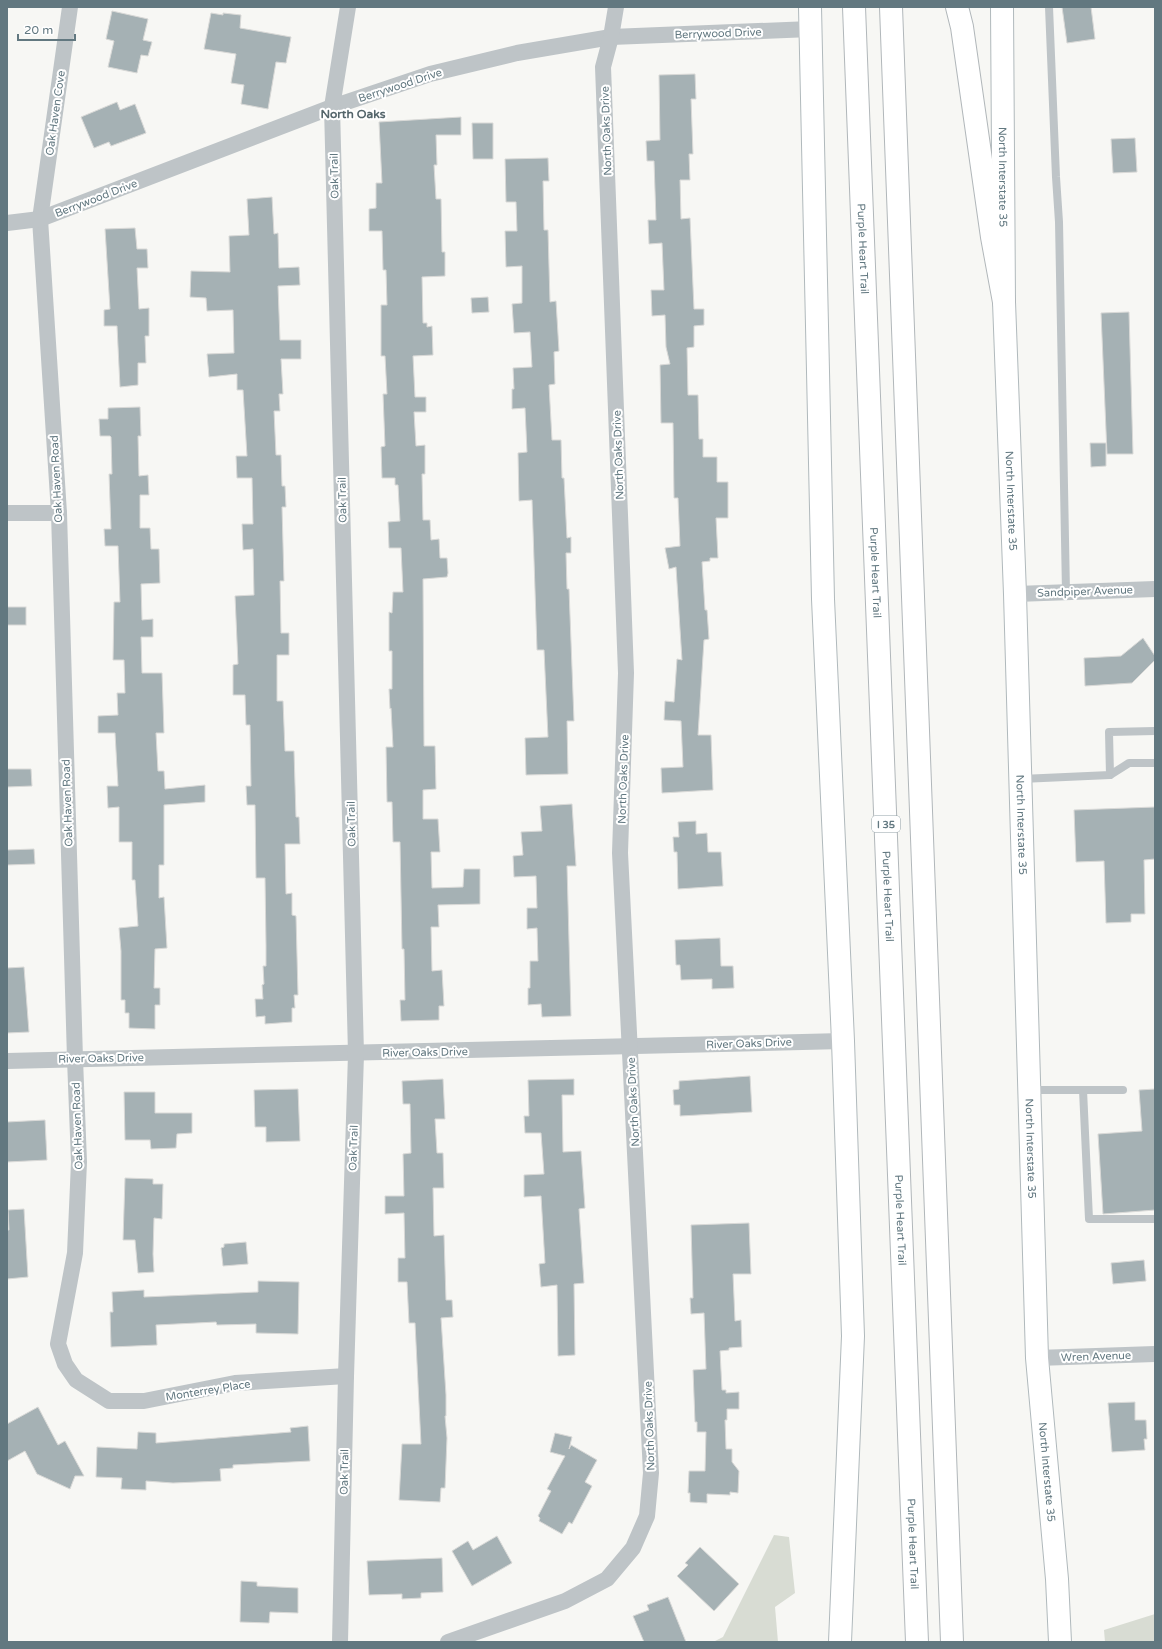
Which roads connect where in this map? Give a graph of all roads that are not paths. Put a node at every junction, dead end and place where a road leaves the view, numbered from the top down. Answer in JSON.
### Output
{"nodes":[{"id":1,"x":70,"y":7,"type":"edge"},
{"id":2,"x":348,"y":7,"type":"edge"},
{"id":3,"x":616,"y":7,"type":"edge"},
{"id":4,"x":810,"y":7,"type":"edge"},
{"id":5,"x":854,"y":7,"type":"edge"},
{"id":6,"x":891,"y":7,"type":"edge"},
{"id":7,"x":957,"y":7,"type":"edge"},
{"id":8,"x":1002,"y":7,"type":"edge"},
{"id":9,"x":1050,"y":7,"type":"edge"},
{"id":10,"x":811,"y":29,"type":"junction"},
{"id":11,"x":611,"y":37,"type":"junction"},
{"id":12,"x":332,"y":107,"type":"junction"},
{"id":13,"x":40,"y":219,"type":"junction"},
{"id":14,"x":7,"y":222,"type":"edge"},
{"id":15,"x":1004,"y":302,"type":"junction"},
{"id":16,"x":7,"y":513,"type":"edge"},
{"id":17,"x":59,"y":513,"type":"junction"},
{"id":18,"x":1155,"y":589,"type":"edge"},
{"id":19,"x":1066,"y":592,"type":"junction"},
{"id":20,"x":1015,"y":594,"type":"junction"},
{"id":21,"x":1155,"y":731,"type":"edge"},
{"id":22,"x":1155,"y":763,"type":"edge"},
{"id":23,"x":1110,"y":775,"type":"junction"},
{"id":24,"x":1021,"y":779,"type":"junction"},
{"id":25,"x":843,"y":1041,"type":"junction"},
{"id":26,"x":631,"y":1047,"type":"junction"},
{"id":27,"x":356,"y":1054,"type":"junction"},
{"id":28,"x":75,"y":1059,"type":"junction"},
{"id":29,"x":7,"y":1061,"type":"edge"},
{"id":30,"x":1028,"y":1090,"type":"junction"},
{"id":31,"x":1083,"y":1090,"type":"junction"},
{"id":32,"x":1123,"y":1090,"type":"dead end"},
{"id":33,"x":1155,"y":1219,"type":"edge"},
{"id":34,"x":1155,"y":1354,"type":"edge"},
{"id":35,"x":1037,"y":1358,"type":"junction"},
{"id":36,"x":346,"y":1376,"type":"junction"},
{"id":37,"x":76,"y":1380,"type":"joint"},
{"id":38,"x":340,"y":1642,"type":"edge"},
{"id":39,"x":448,"y":1642,"type":"edge"},
{"id":40,"x":840,"y":1642,"type":"edge"},
{"id":41,"x":917,"y":1642,"type":"edge"},
{"id":42,"x":952,"y":1642,"type":"edge"},
{"id":43,"x":1060,"y":1642,"type":"edge"}],
"edges":[{"from":1,"to":13,"type":"street","name":"Oak Haven Cove"},
{"from":2,"to":12,"type":"street","name":"Oak Trail"},
{"from":3,"to":11,"type":"street","name":"North Oaks Drive"},
{"from":4,"to":10,"type":"main road"},
{"from":5,"to":41,"type":"main road","name":"Purple Heart Trail","number":"I 35"},
{"from":6,"to":42,"type":"main road"},
{"from":7,"to":15,"type":"main road"},
{"from":8,"to":15,"type":"main road","name":"North Interstate 35"},
{"from":9,"to":19,"type":"lane"},
{"from":10,"to":11,"type":"street","name":"Berrywood Drive"},
{"from":10,"to":25,"type":"main road"},
{"from":11,"to":12,"type":"street","name":"Berrywood Drive"},
{"from":11,"to":26,"type":"street","name":"North Oaks Drive"},
{"from":12,"to":13,"type":"street","name":"Berrywood Drive"},
{"from":12,"to":27,"type":"street","name":"Oak Trail"},
{"from":13,"to":14,"type":"street","name":"Berrywood Drive"},
{"from":13,"to":17,"type":"street","name":"Oak Haven Road"},
{"from":15,"to":20,"type":"main road","name":"North Interstate 35"},
{"from":16,"to":17,"type":"street"},
{"from":17,"to":28,"type":"street","name":"Oak Haven Road"},
{"from":18,"to":19,"type":"street","name":"Sandpiper Avenue"},
{"from":19,"to":20,"type":"street","name":"Sandpiper Avenue"},
{"from":20,"to":24,"type":"main road","name":"North Interstate 35"},
{"from":21,"to":23,"type":"lane"},
{"from":22,"to":23,"type":"lane"},
{"from":23,"to":24,"type":"lane"},
{"from":24,"to":30,"type":"main road","name":"North Interstate 35"},
{"from":25,"to":26,"type":"street","name":"River Oaks Drive"},
{"from":25,"to":40,"type":"main road"},
{"from":26,"to":27,"type":"street","name":"River Oaks Drive"},
{"from":26,"to":39,"type":"street","name":"North Oaks Drive"},
{"from":27,"to":28,"type":"street","name":"River Oaks Drive"},
{"from":27,"to":36,"type":"street","name":"Oak Trail"},
{"from":28,"to":29,"type":"street","name":"River Oaks Drive"},
{"from":28,"to":37,"type":"street","name":"Oak Haven Road"},
{"from":30,"to":31,"type":"lane"},
{"from":30,"to":35,"type":"main road","name":"North Interstate 35"},
{"from":31,"to":32,"type":"lane"},
{"from":31,"to":33,"type":"lane"},
{"from":34,"to":35,"type":"street","name":"Wren Avenue"},
{"from":35,"to":43,"type":"main road","name":"North Interstate 35"},
{"from":36,"to":37,"type":"street","name":"Monterrey Place"},
{"from":36,"to":38,"type":"street","name":"Oak Trail"}]}
